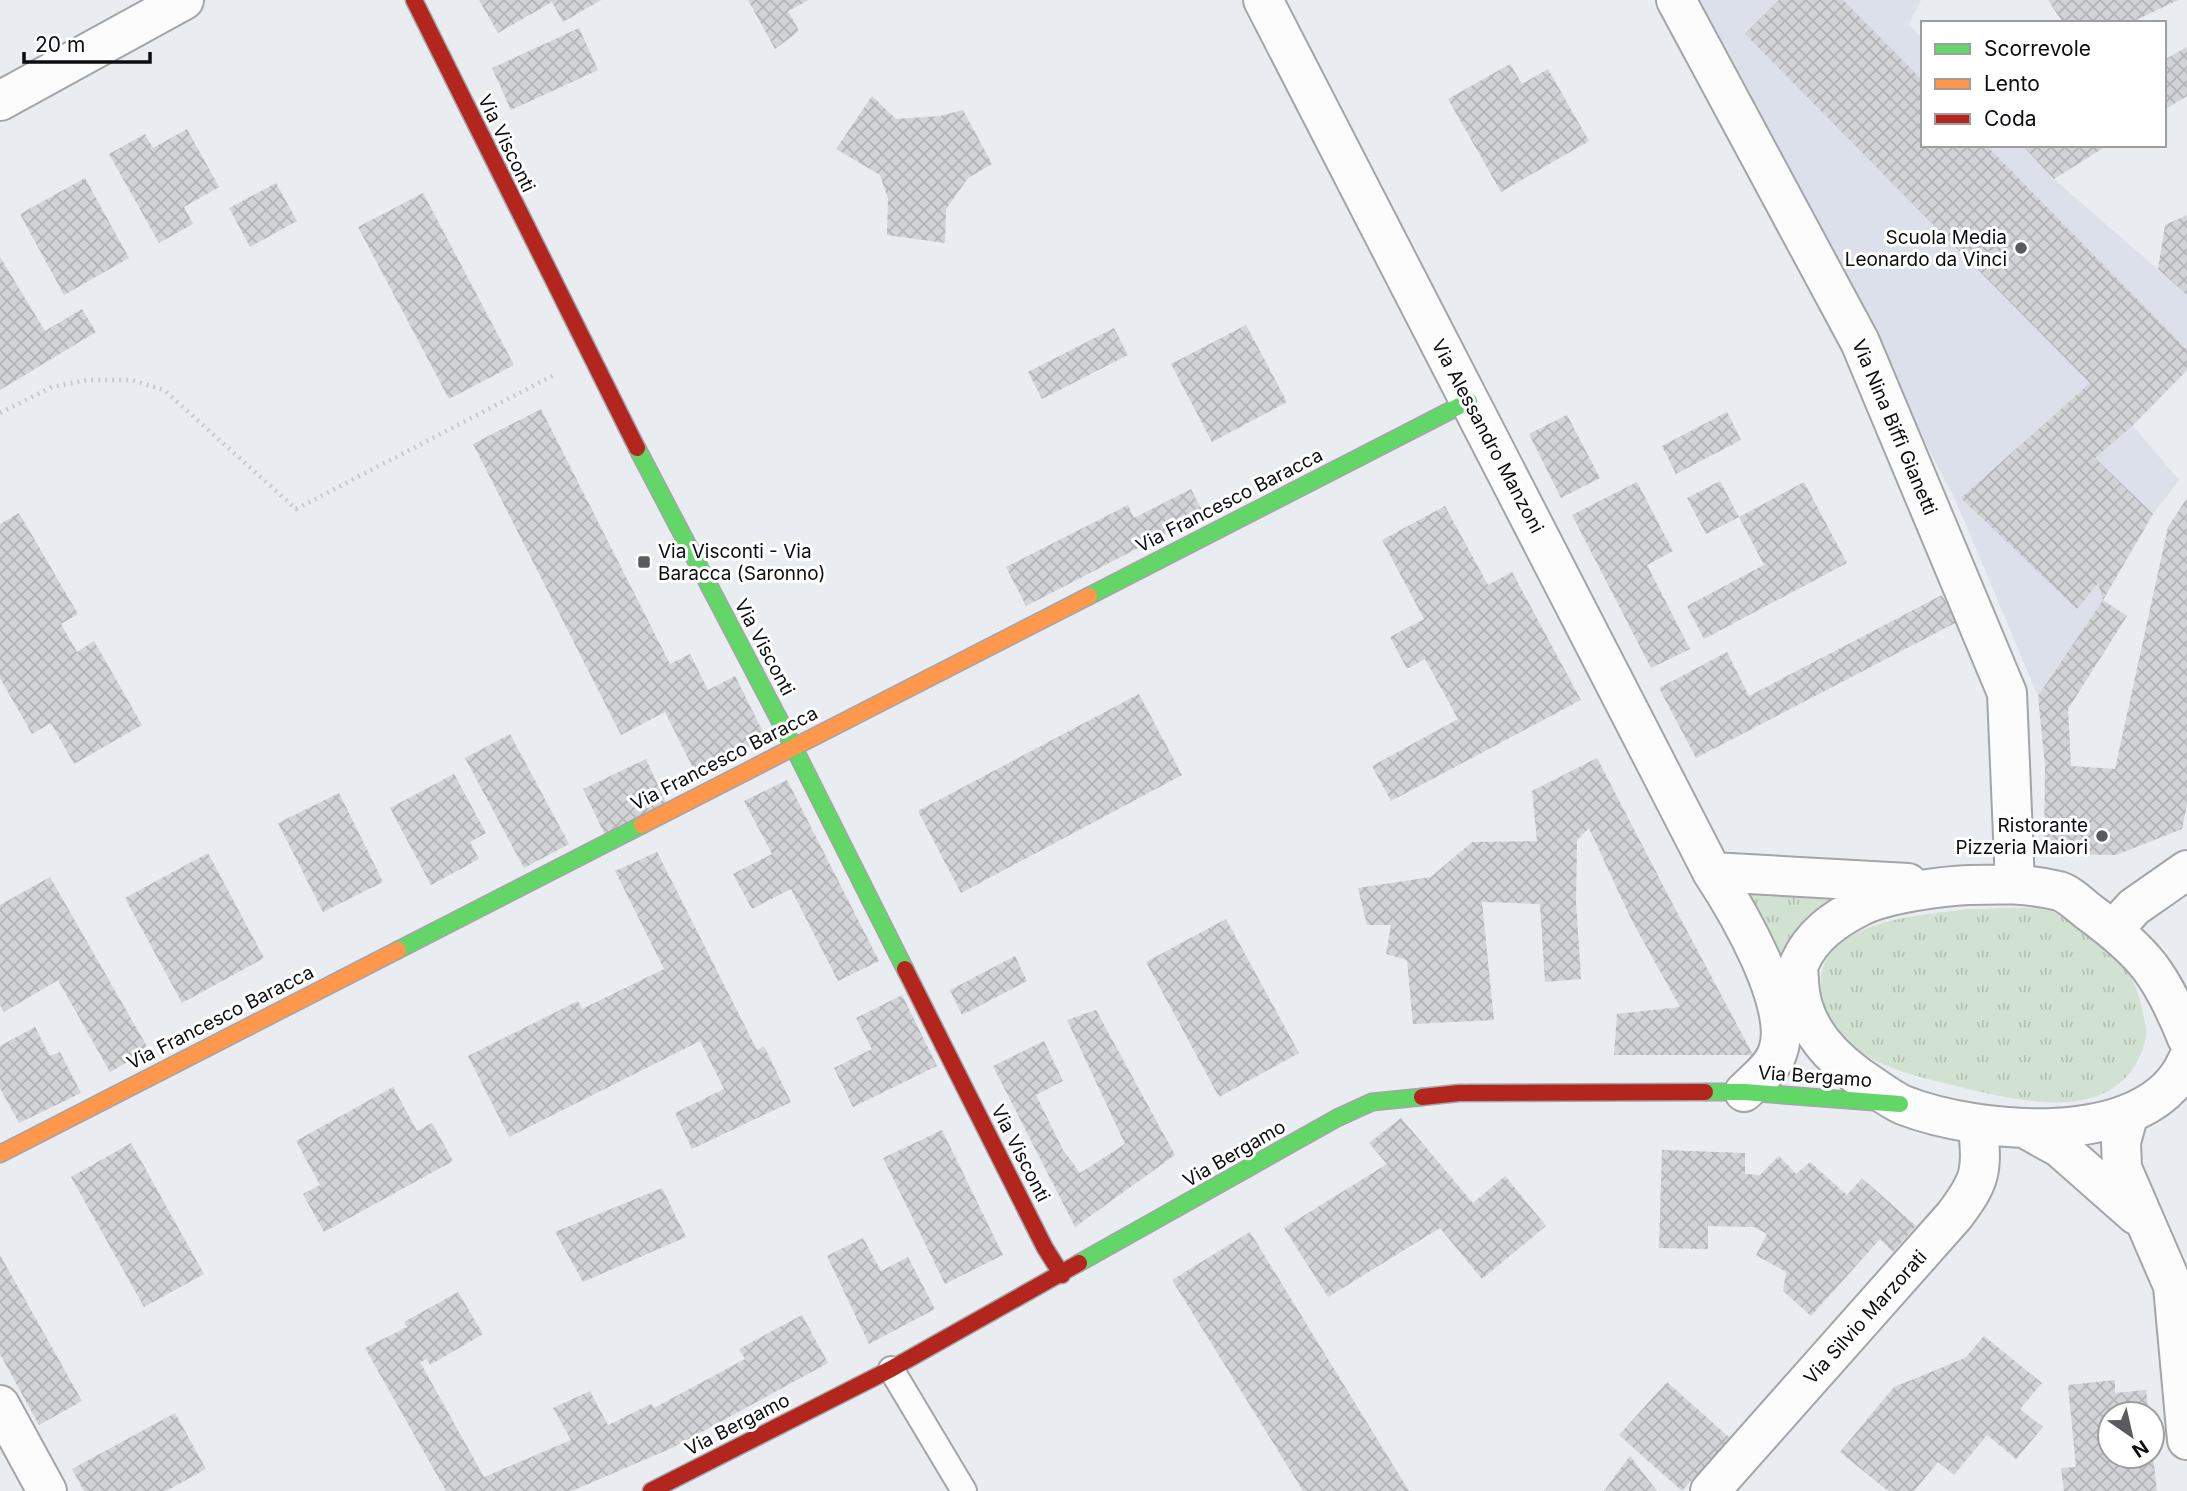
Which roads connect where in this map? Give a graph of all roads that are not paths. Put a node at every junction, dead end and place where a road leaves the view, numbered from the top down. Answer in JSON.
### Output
{"nodes":[{"id":1,"x":184,"y":0,"type":"edge"},
{"id":2,"x":414,"y":0,"type":"edge"},
{"id":3,"x":1263,"y":0,"type":"edge"},
{"id":4,"x":1676,"y":0,"type":"edge"},
{"id":5,"x":0,"y":101,"type":"edge"},
{"id":6,"x":1469,"y":401,"type":"junction"},
{"id":7,"x":793,"y":746,"type":"junction"},
{"id":8,"x":2187,"y":870,"type":"edge"},
{"id":9,"x":1713,"y":872,"type":"junction"},
{"id":10,"x":2015,"y":884,"type":"junction"},
{"id":11,"x":1945,"y":886,"type":"junction"},
{"id":12,"x":2113,"y":930,"type":"junction"},
{"id":13,"x":2187,"y":1038,"type":"edge"},
{"id":14,"x":2187,"y":1061,"type":"edge"},
{"id":15,"x":1744,"y":1092,"type":"junction"},
{"id":16,"x":1900,"y":1104,"type":"junction"},
{"id":17,"x":2129,"y":1113,"type":"junction"},
{"id":18,"x":1978,"y":1126,"type":"junction"},
{"id":19,"x":2024,"y":1128,"type":"junction"},
{"id":20,"x":0,"y":1154,"type":"edge"},
{"id":21,"x":2145,"y":1224,"type":"junction"},
{"id":22,"x":1062,"y":1275,"type":"junction"},
{"id":23,"x":891,"y":1369,"type":"junction"},
{"id":24,"x":0,"y":1405,"type":"edge"},
{"id":25,"x":2187,"y":1440,"type":"edge"},
{"id":26,"x":47,"y":1491,"type":"edge"},
{"id":27,"x":651,"y":1491,"type":"edge"},
{"id":28,"x":964,"y":1491,"type":"edge"},
{"id":29,"x":1710,"y":1491,"type":"edge"}],
"edges":[{"from":1,"to":5,"type":"street"},
{"from":2,"to":7,"type":"street","name":"Via Visconti"},
{"from":3,"to":6,"type":"street","name":"Via Alessandro Manzoni"},
{"from":4,"to":10,"type":"street","name":"Via Nina Biffi Gianetti"},
{"from":6,"to":7,"type":"street","name":"Via Francesco Baracca"},
{"from":6,"to":9,"type":"street","name":"Via Alessandro Manzoni"},
{"from":7,"to":20,"type":"street","name":"Via Francesco Baracca"},
{"from":7,"to":22,"type":"street","name":"Via Visconti"},
{"from":8,"to":12,"type":"street"},
{"from":9,"to":11,"type":"street"},
{"from":9,"to":15,"type":"street","name":"Via Alessandro Manzoni"},
{"from":10,"to":11,"type":"street"},
{"from":10,"to":12,"type":"street"},
{"from":11,"to":16,"type":"street"},
{"from":12,"to":13,"type":"street"},
{"from":14,"to":17,"type":"street"},
{"from":15,"to":16,"type":"street","name":"Via Bergamo"},
{"from":15,"to":22,"type":"street","name":"Via Bergamo"},
{"from":16,"to":18,"type":"street"},
{"from":17,"to":19,"type":"street"},
{"from":17,"to":21,"type":"street"},
{"from":18,"to":19,"type":"street"},
{"from":18,"to":29,"type":"street","name":"Via Silvio Marzorati"},
{"from":19,"to":21,"type":"street"},
{"from":21,"to":25,"type":"street"},
{"from":22,"to":23,"type":"street","name":"Via Bergamo"},
{"from":23,"to":27,"type":"street","name":"Via Bergamo"},
{"from":23,"to":28,"type":"lane"},
{"from":24,"to":26,"type":"street"}]}
